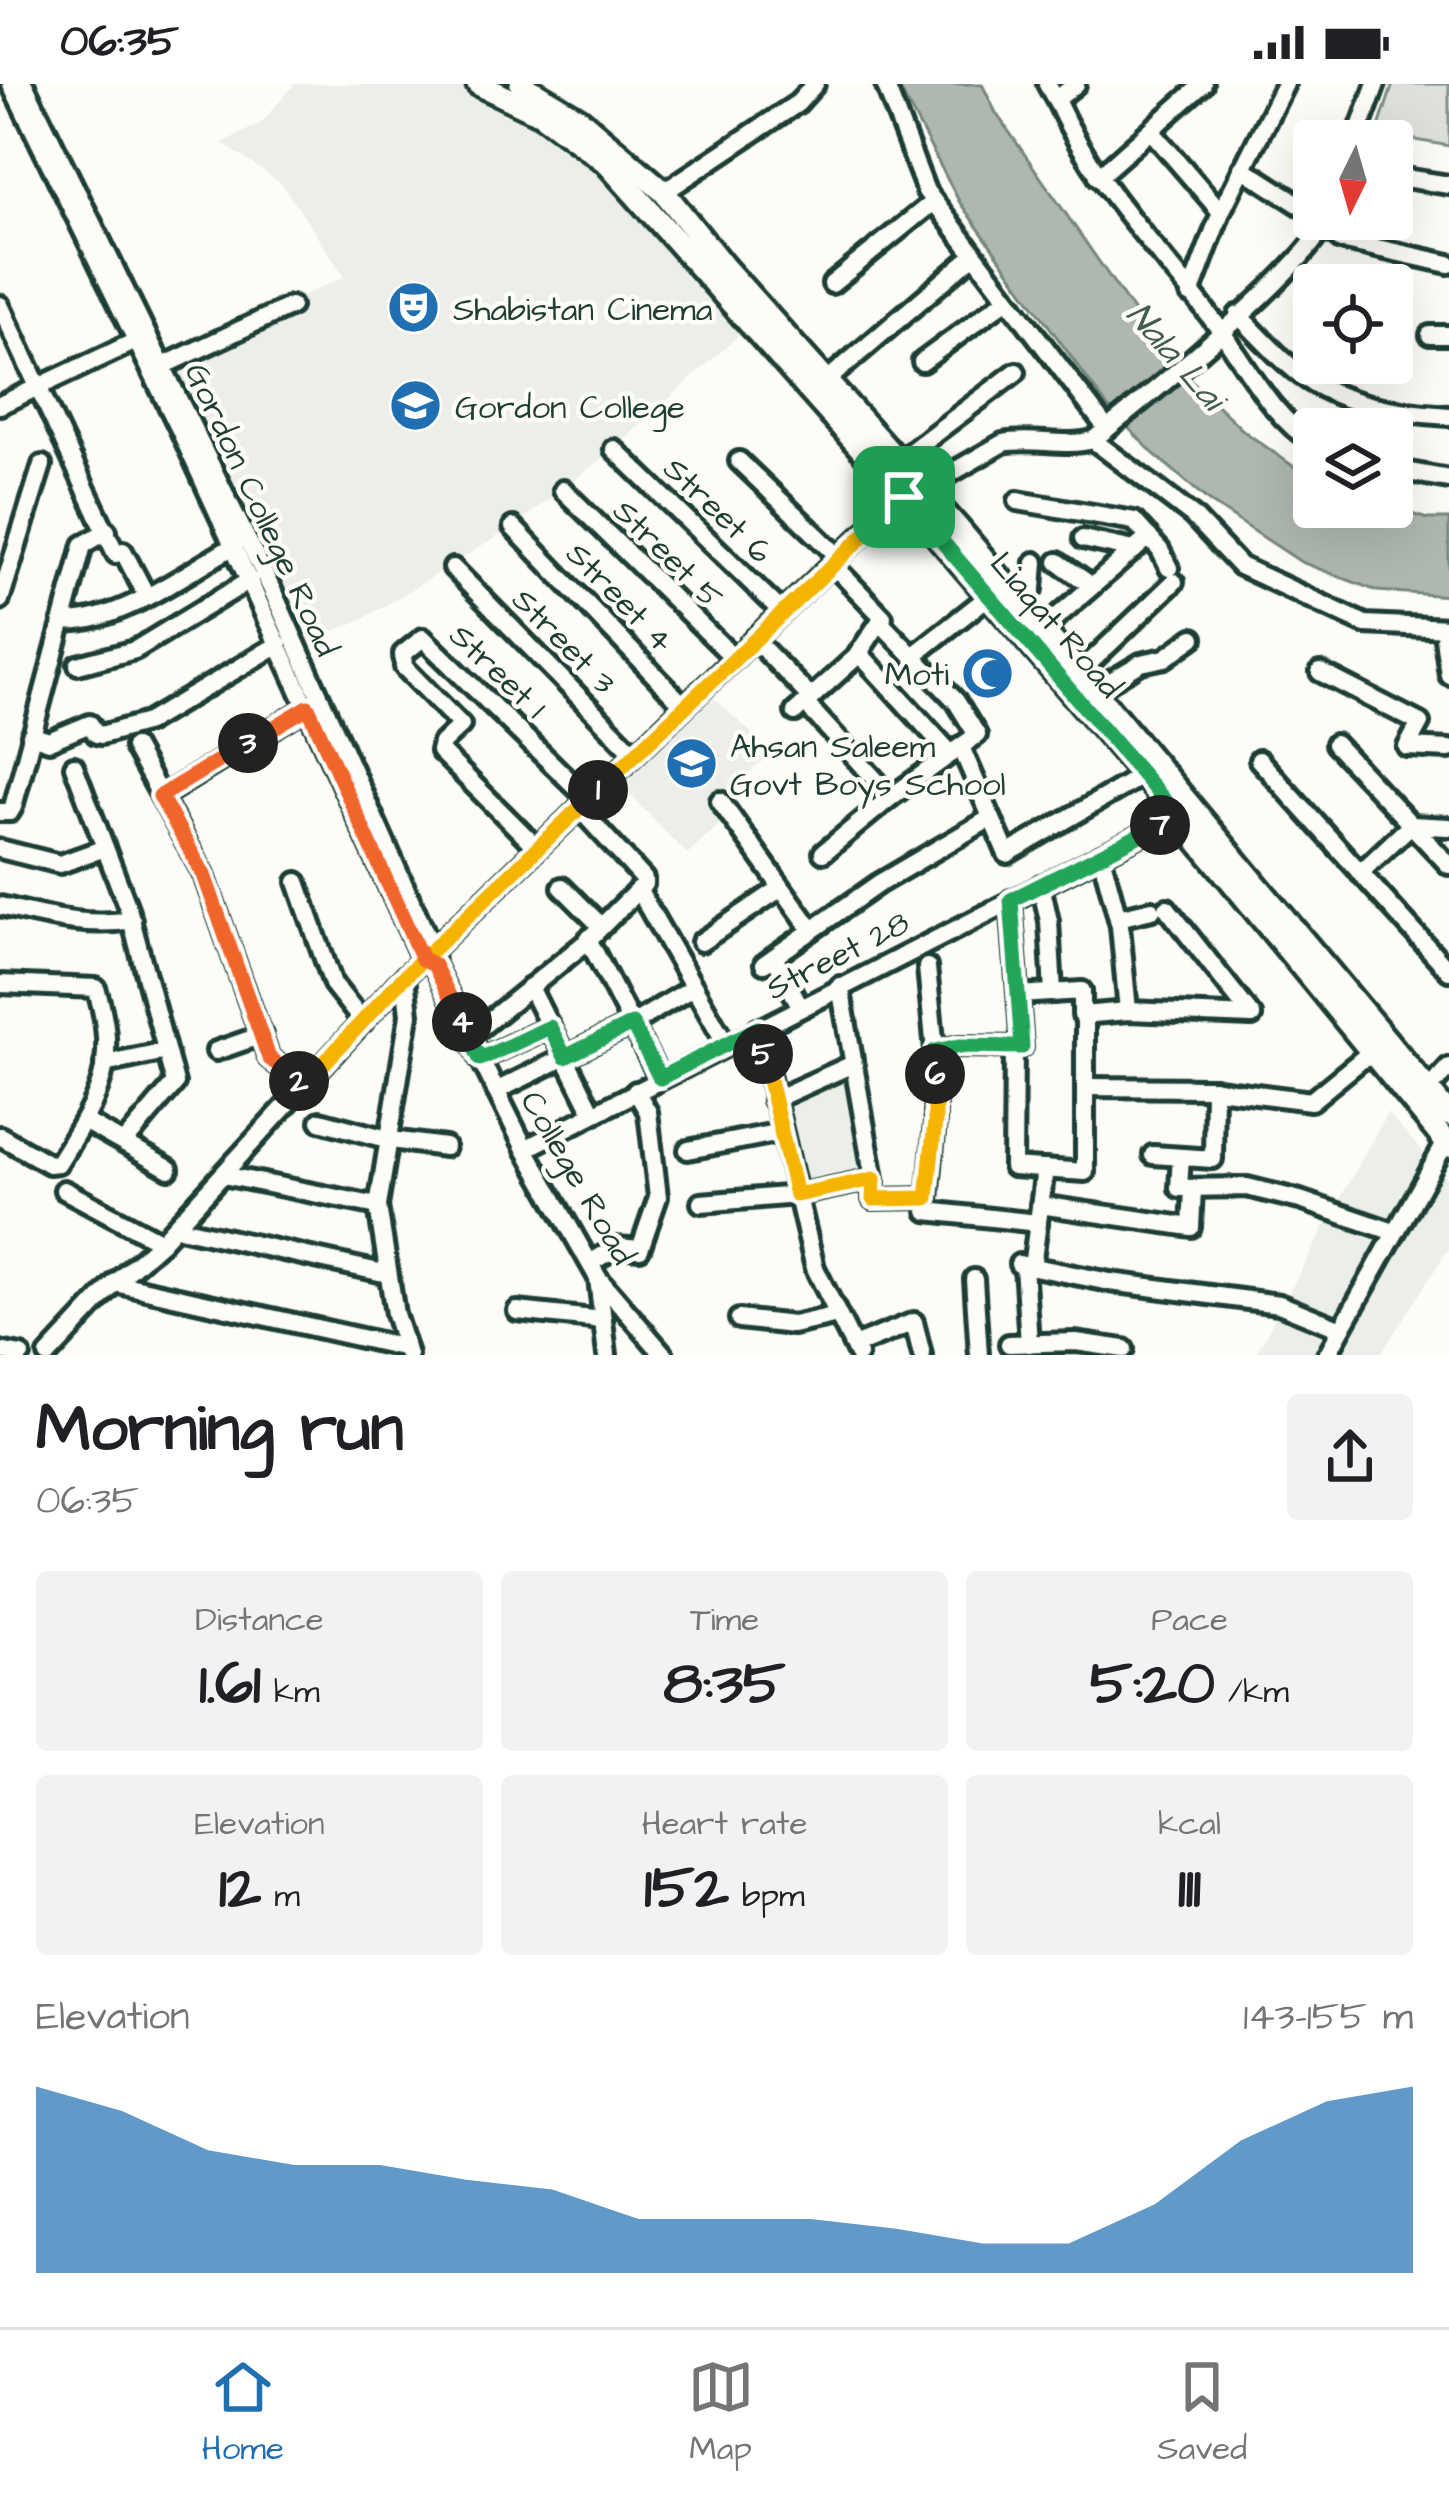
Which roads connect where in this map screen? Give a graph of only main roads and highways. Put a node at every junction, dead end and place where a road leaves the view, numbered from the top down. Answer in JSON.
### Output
{"nodes":[{"id":1,"x":478,"y":84,"type":"edge"},
{"id":2,"x":520,"y":84,"type":"edge"},
{"id":3,"x":914,"y":494,"type":"junction"},
{"id":4,"x":1449,"y":1115,"type":"edge"},
{"id":5,"x":1447,"y":1144,"type":"edge"}],
"edges":[{"from":1,"to":3,"type":"main road","name":"Liaqat Road"},
{"from":2,"to":3,"type":"main road","name":"Liaqat Road"},
{"from":3,"to":4,"type":"main road","name":"Liaqat Road"},
{"from":3,"to":5,"type":"main road","name":"Liaqat Road"}]}
